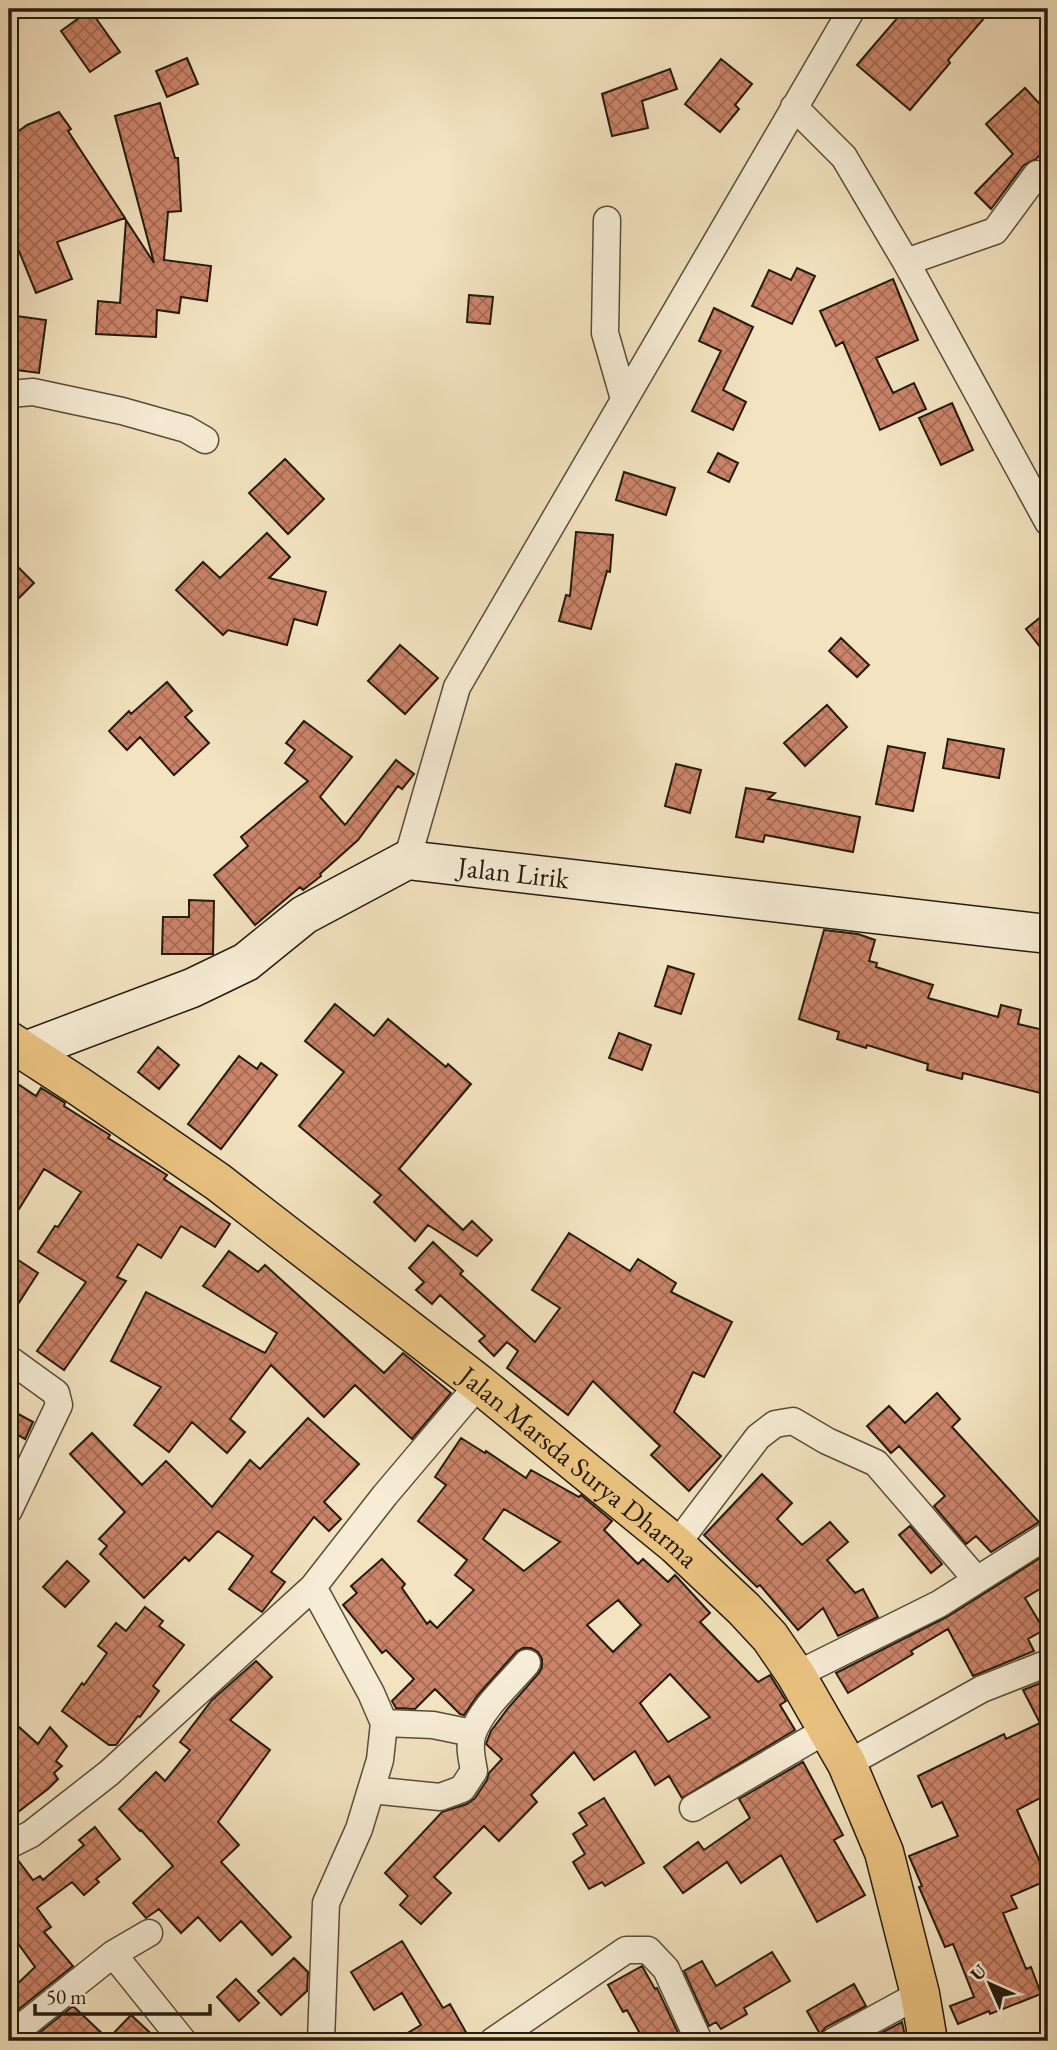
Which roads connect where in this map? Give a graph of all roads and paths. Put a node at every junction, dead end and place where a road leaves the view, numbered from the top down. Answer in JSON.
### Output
{"nodes":[{"id":1,"x":852,"y":9,"type":"edge"},
{"id":2,"x":794,"y":107,"type":"junction"},
{"id":3,"x":1037,"y":174,"type":"dead end"},
{"id":4,"x":607,"y":220,"type":"dead end"},
{"id":5,"x":905,"y":262,"type":"junction"},
{"id":6,"x":9,"y":394,"type":"edge"},
{"id":7,"x":624,"y":399,"type":"junction"},
{"id":8,"x":205,"y":440,"type":"dead end"},
{"id":9,"x":1048,"y":522,"type":"edge"},
{"id":10,"x":407,"y":860,"type":"junction"},
{"id":11,"x":1048,"y":934,"type":"edge"},
{"id":12,"x":17,"y":1046,"type":"edge"},
{"id":13,"x":9,"y":1359,"type":"edge"},
{"id":14,"x":480,"y":1384,"type":"junction"},
{"id":15,"x":9,"y":1510,"type":"edge"},
{"id":16,"x":1048,"y":1535,"type":"edge"},
{"id":17,"x":676,"y":1545,"type":"junction"},
{"id":18,"x":976,"y":1580,"type":"junction"},
{"id":19,"x":313,"y":1587,"type":"junction"},
{"id":20,"x":527,"y":1663,"type":"dead end"},
{"id":21,"x":1048,"y":1663,"type":"edge"},
{"id":22,"x":796,"y":1675,"type":"junction"},
{"id":23,"x":384,"y":1723,"type":"junction"},
{"id":24,"x":828,"y":1729,"type":"junction"},
{"id":25,"x":472,"y":1733,"type":"junction"},
{"id":26,"x":847,"y":1764,"type":"junction"},
{"id":27,"x":371,"y":1790,"type":"junction"},
{"id":28,"x":693,"y":1808,"type":"dead end"},
{"id":29,"x":9,"y":1845,"type":"edge"},
{"id":30,"x":149,"y":1933,"type":"dead end"},
{"id":31,"x":113,"y":1954,"type":"junction"},
{"id":32,"x":920,"y":1994,"type":"junction"},
{"id":33,"x":9,"y":2038,"type":"edge"},
{"id":34,"x":183,"y":2041,"type":"edge"},
{"id":35,"x":321,"y":2041,"type":"edge"},
{"id":36,"x":494,"y":2041,"type":"edge"},
{"id":37,"x":699,"y":2041,"type":"edge"},
{"id":38,"x":834,"y":2041,"type":"edge"},
{"id":39,"x":928,"y":2041,"type":"edge"}],
"edges":[{"from":1,"to":2,"type":"street"},
{"from":2,"to":5,"type":"street"},
{"from":2,"to":7,"type":"street"},
{"from":3,"to":5,"type":"street"},
{"from":4,"to":7,"type":"street"},
{"from":5,"to":9,"type":"street"},
{"from":6,"to":8,"type":"street"},
{"from":7,"to":10,"type":"street"},
{"from":10,"to":11,"type":"main road","name":"Jalan Lirik"},
{"from":10,"to":12,"type":"main road"},
{"from":12,"to":14,"type":"highway","name":"Jalan Marsda Surya Dharma"},
{"from":13,"to":15,"type":"street"},
{"from":14,"to":17,"type":"highway","name":"Jalan Marsda Surya Dharma"},
{"from":14,"to":19,"type":"street"},
{"from":16,"to":18,"type":"street"},
{"from":17,"to":18,"type":"street"},
{"from":17,"to":22,"type":"highway","name":"Jalan Marsda Surya Dharma"},
{"from":18,"to":22,"type":"street"},
{"from":19,"to":23,"type":"street"},
{"from":19,"to":29,"type":"street"},
{"from":20,"to":25,"type":"street"},
{"from":21,"to":26,"type":"street"},
{"from":22,"to":24,"type":"highway","name":"Jalan Marsda Surya Dharma"},
{"from":23,"to":25,"type":"street"},
{"from":23,"to":27,"type":"street"},
{"from":24,"to":26,"type":"highway","name":"Jalan Marsda Surya Dharma"},
{"from":24,"to":28,"type":"street"},
{"from":25,"to":27,"type":"street"},
{"from":26,"to":32,"type":"highway","name":"Jalan Marsda Surya Dharma"},
{"from":27,"to":35,"type":"street"},
{"from":30,"to":31,"type":"street"},
{"from":31,"to":33,"type":"street"},
{"from":31,"to":34,"type":"street"},
{"from":32,"to":38,"type":"street"},
{"from":32,"to":39,"type":"highway","name":"Jalan Marsda Surya Dharma"},
{"from":36,"to":37,"type":"street"}]}
